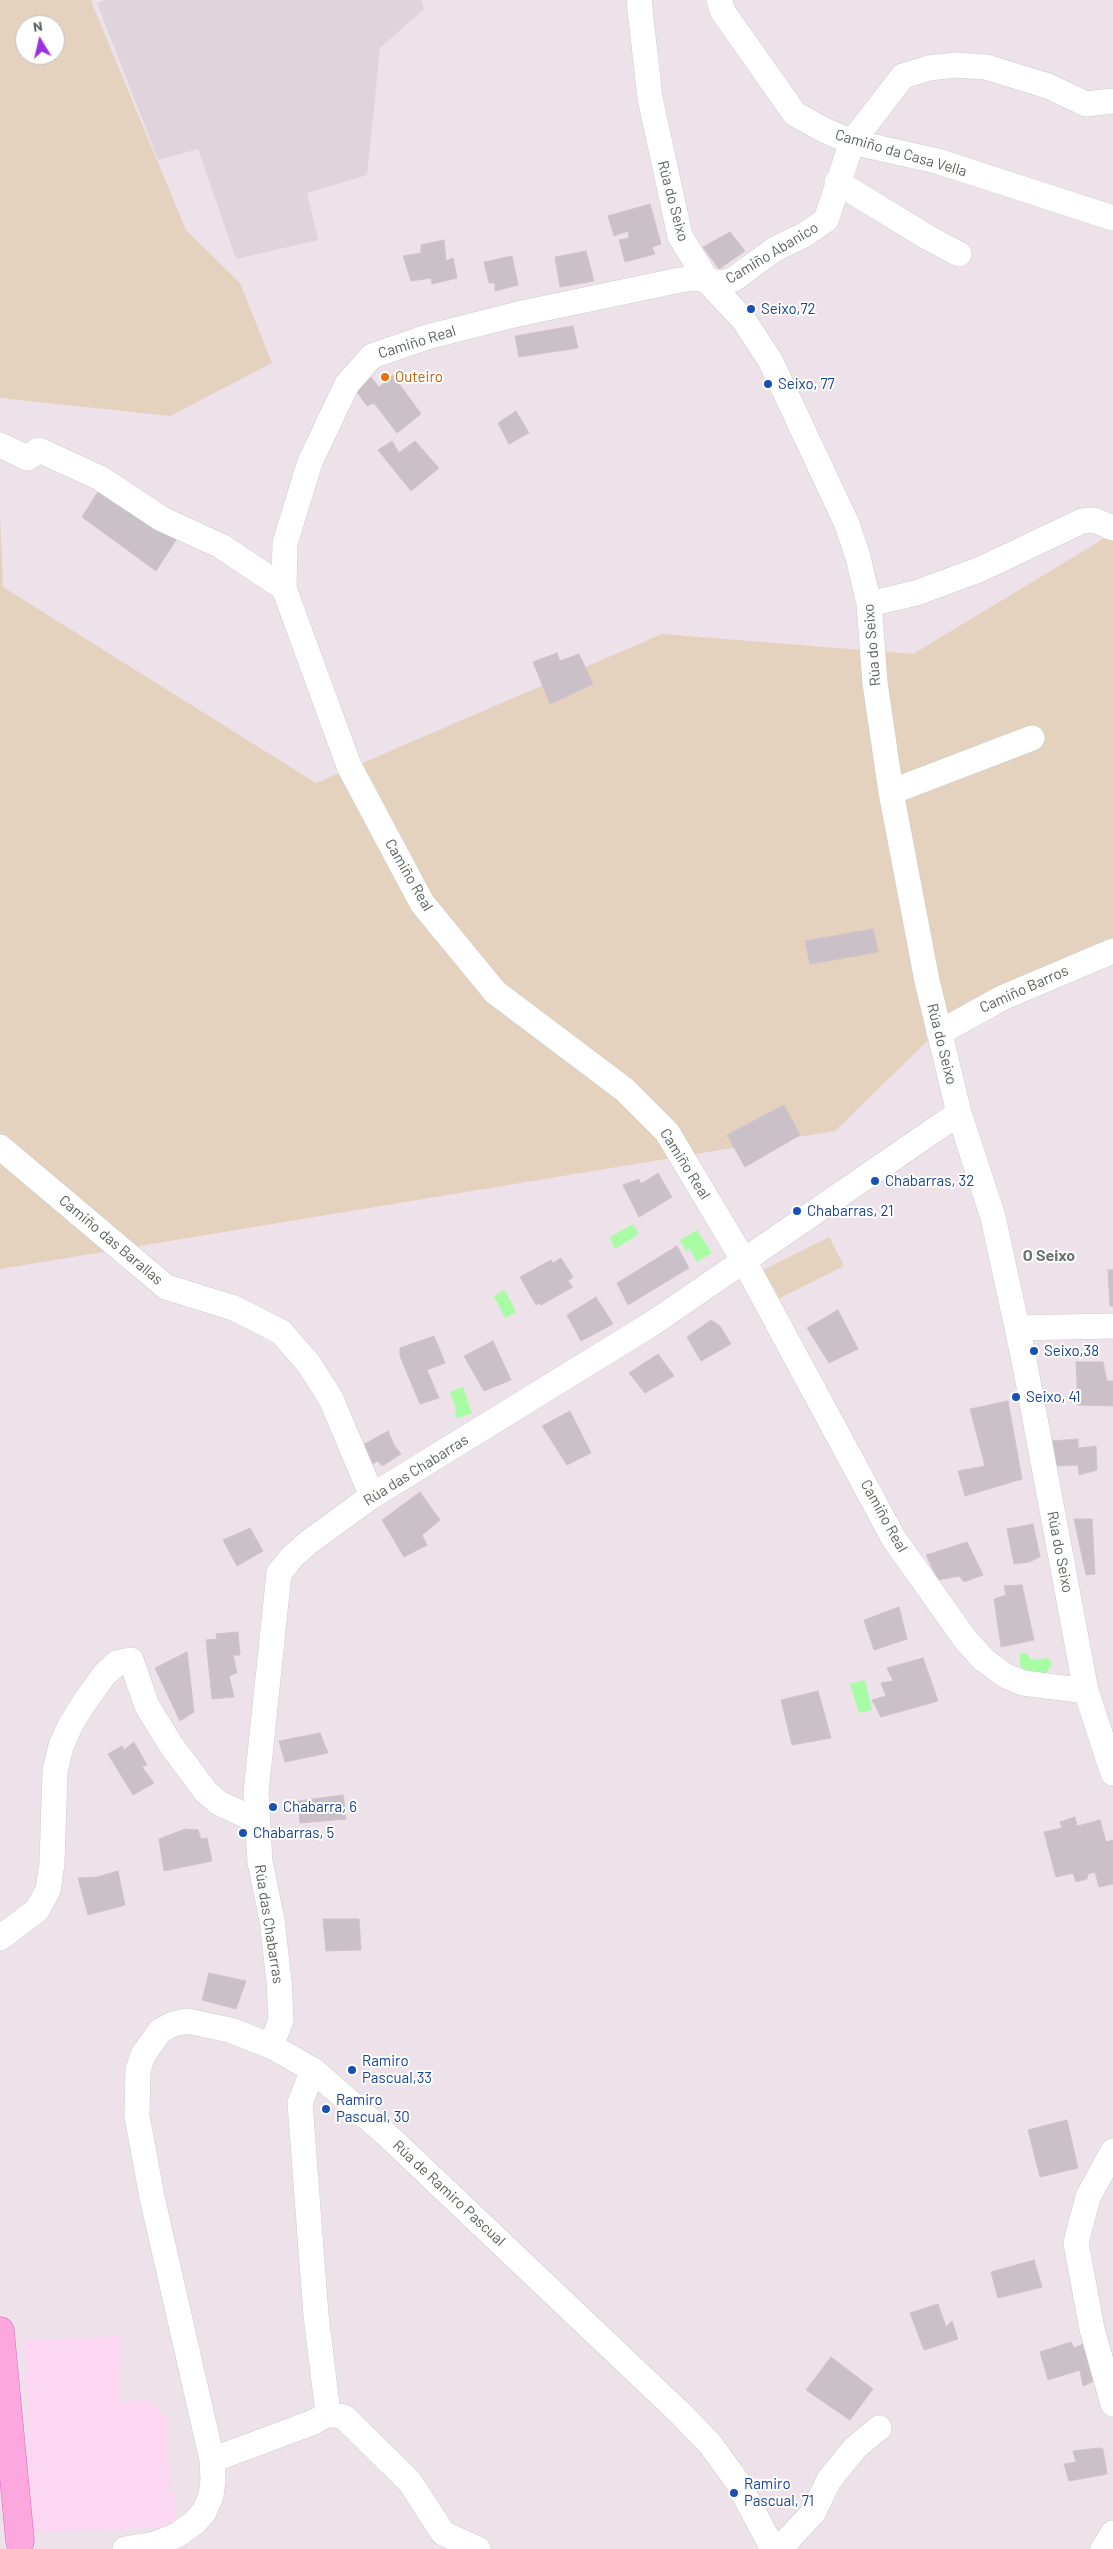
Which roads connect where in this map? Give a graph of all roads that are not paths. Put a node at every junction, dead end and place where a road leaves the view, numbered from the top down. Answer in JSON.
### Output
{"nodes":[{"id":1,"x":639,"y":0,"type":"edge"},
{"id":2,"x":719,"y":0,"type":"edge"},
{"id":3,"x":1113,"y":101,"type":"edge"},
{"id":4,"x":1086,"y":104,"type":"junction"},
{"id":5,"x":1113,"y":112,"type":"edge"},
{"id":6,"x":852,"y":142,"type":"junction"},
{"id":7,"x":837,"y":182,"type":"junction"},
{"id":8,"x":1113,"y":218,"type":"edge"},
{"id":9,"x":960,"y":254,"type":"dead end"},
{"id":10,"x":708,"y":282,"type":"junction"},
{"id":11,"x":0,"y":444,"type":"edge"},
{"id":12,"x":1113,"y":528,"type":"edge"},
{"id":13,"x":284,"y":588,"type":"junction"},
{"id":14,"x":869,"y":604,"type":"junction"},
{"id":15,"x":1032,"y":738,"type":"dead end"},
{"id":16,"x":891,"y":792,"type":"junction"},
{"id":17,"x":1113,"y":951,"type":"edge"},
{"id":18,"x":939,"y":1033,"type":"junction"},
{"id":19,"x":959,"y":1113,"type":"junction"},
{"id":20,"x":0,"y":1147,"type":"edge"},
{"id":21,"x":744,"y":1261,"type":"junction"},
{"id":22,"x":1113,"y":1326,"type":"edge"},
{"id":23,"x":1017,"y":1328,"type":"junction"},
{"id":24,"x":372,"y":1496,"type":"junction"},
{"id":25,"x":1086,"y":1691,"type":"junction"},
{"id":26,"x":1113,"y":1772,"type":"edge"},
{"id":27,"x":257,"y":1821,"type":"junction"},
{"id":28,"x":0,"y":1938,"type":"edge"},
{"id":29,"x":272,"y":2046,"type":"junction"},
{"id":30,"x":313,"y":2070,"type":"junction"},
{"id":31,"x":1113,"y":2151,"type":"edge"},
{"id":32,"x":0,"y":2331,"type":"edge"},
{"id":33,"x":1113,"y":2404,"type":"edge"},
{"id":34,"x":328,"y":2414,"type":"junction"},
{"id":35,"x":879,"y":2428,"type":"dead end"},
{"id":36,"x":212,"y":2460,"type":"junction"},
{"id":37,"x":1113,"y":2533,"type":"edge"},
{"id":38,"x":17,"y":2544,"type":"edge"},
{"id":39,"x":126,"y":2549,"type":"edge"},
{"id":40,"x":478,"y":2549,"type":"edge"},
{"id":41,"x":773,"y":2549,"type":"edge"},
{"id":42,"x":779,"y":2549,"type":"edge"},
{"id":43,"x":1104,"y":2549,"type":"edge"}],
"edges":[{"from":1,"to":10,"type":"street","name":"Rúa do Seixo"},
{"from":2,"to":6,"type":"street","name":"Camiño da Casa Vella"},
{"from":3,"to":4,"type":"street"},
{"from":4,"to":5,"type":"street","name":"Camiño Abanico"},
{"from":4,"to":6,"type":"street","name":"Camiño Abanico"},
{"from":6,"to":7,"type":"street","name":"Camiño Abanico"},
{"from":6,"to":8,"type":"street","name":"Camiño da Casa Vella"},
{"from":7,"to":9,"type":"street"},
{"from":7,"to":10,"type":"street","name":"Camiño Abanico"},
{"from":10,"to":13,"type":"street","name":"Camiño Real"},
{"from":10,"to":14,"type":"street","name":"Rúa do Seixo"},
{"from":11,"to":13,"type":"street"},
{"from":12,"to":14,"type":"street"},
{"from":13,"to":21,"type":"street","name":"Camiño Real"},
{"from":14,"to":16,"type":"street","name":"Rúa do Seixo"},
{"from":15,"to":16,"type":"street"},
{"from":16,"to":18,"type":"street","name":"Rúa do Seixo"},
{"from":17,"to":18,"type":"street","name":"Camiño Barros"},
{"from":18,"to":19,"type":"street","name":"Rúa do Seixo"},
{"from":19,"to":21,"type":"street","name":"Rúa das Chabarras"},
{"from":19,"to":23,"type":"street","name":"Rúa do Seixo"},
{"from":20,"to":24,"type":"street","name":"Camiño das Barallas"},
{"from":21,"to":24,"type":"street","name":"Rúa das Chabarras"},
{"from":21,"to":25,"type":"street","name":"Camiño Real"},
{"from":22,"to":23,"type":"street"},
{"from":23,"to":25,"type":"street","name":"Rúa do Seixo"},
{"from":24,"to":27,"type":"street","name":"Rúa das Chabarras"},
{"from":25,"to":26,"type":"street","name":"Rúa do Seixo"},
{"from":27,"to":28,"type":"street"},
{"from":27,"to":29,"type":"street","name":"Rúa das Chabarras"},
{"from":29,"to":30,"type":"street","name":"Rúa de Ramiro Pascual"},
{"from":29,"to":36,"type":"street","name":"Rúa de Ramiro Pascual"},
{"from":30,"to":34,"type":"street"},
{"from":30,"to":41,"type":"street","name":"Rúa de Ramiro Pascual"},
{"from":31,"to":33,"type":"street"},
{"from":32,"to":38,"type":"main road"},
{"from":34,"to":36,"type":"street"},
{"from":34,"to":40,"type":"street"},
{"from":35,"to":42,"type":"street"},
{"from":36,"to":39,"type":"street","name":"Rúa de Ramiro Pascual"},
{"from":37,"to":43,"type":"street"}]}
